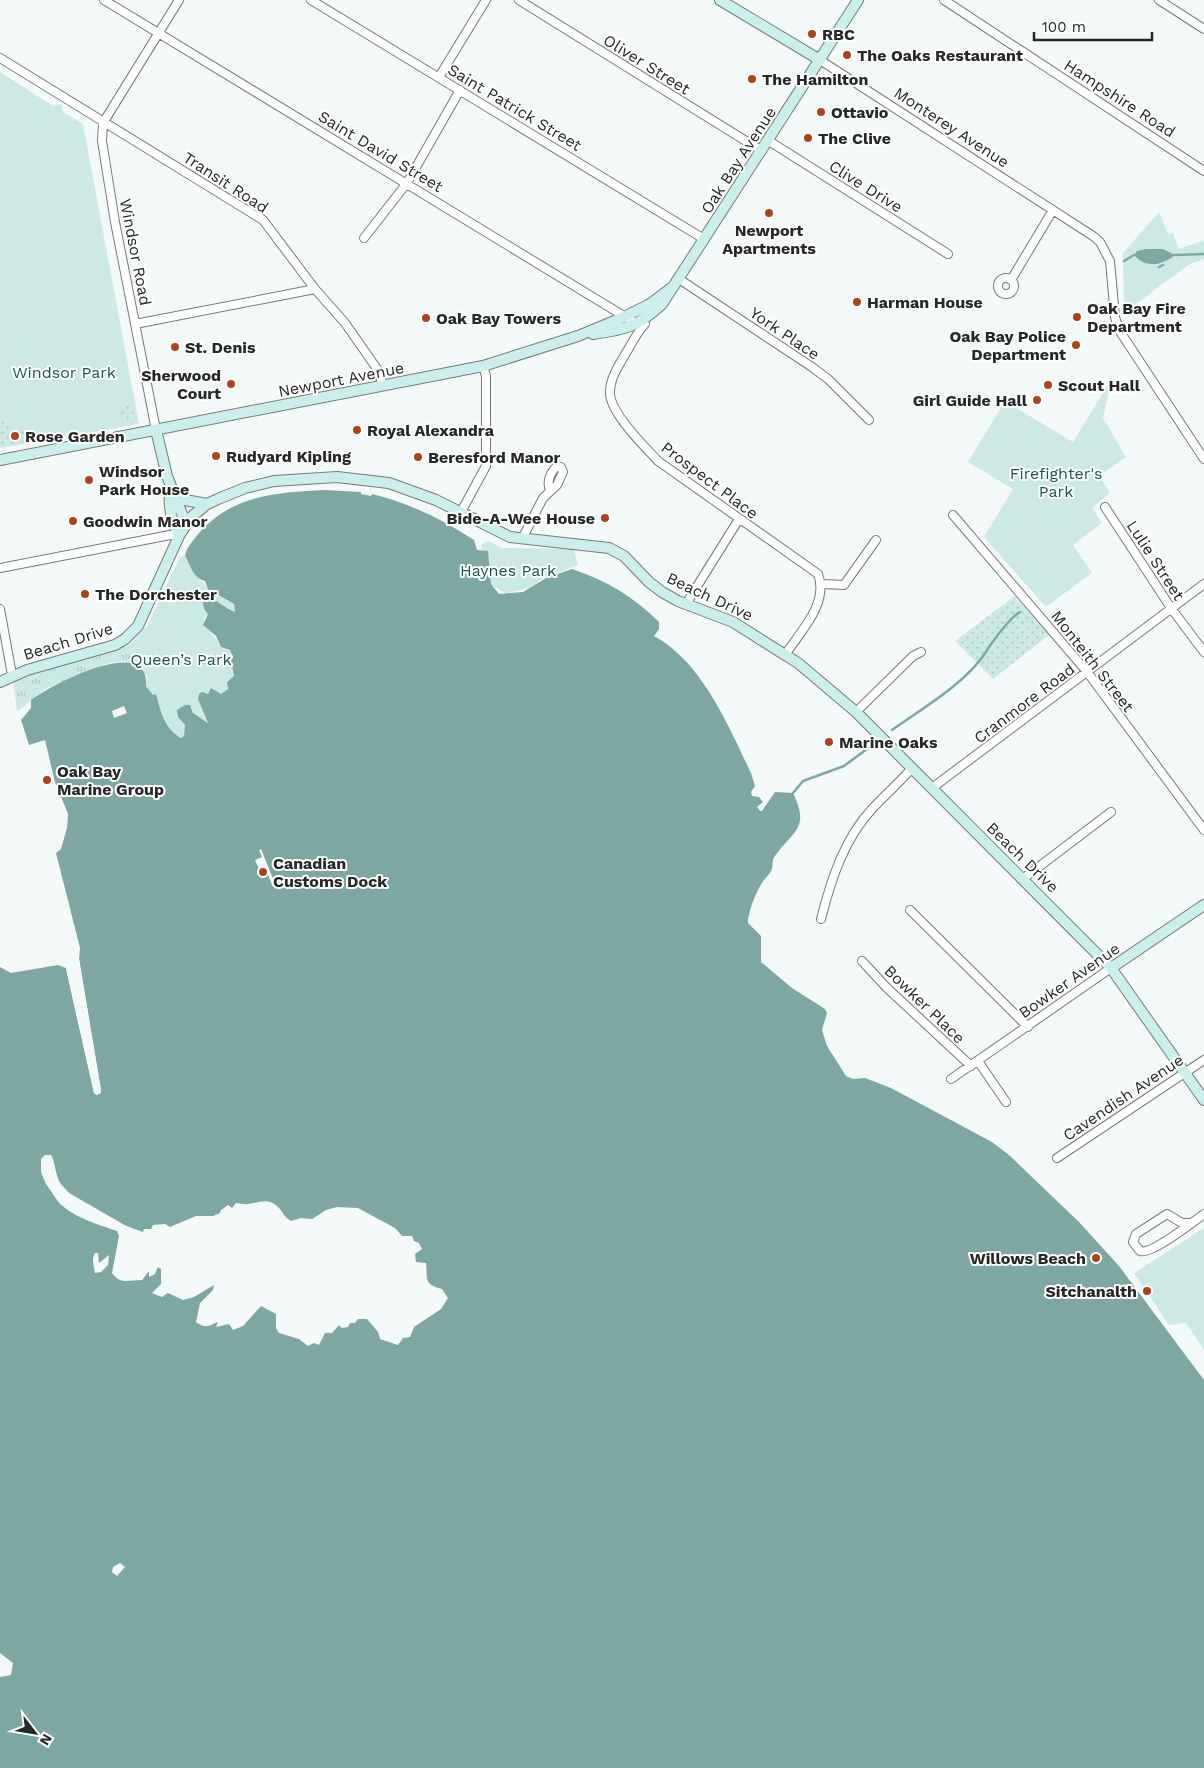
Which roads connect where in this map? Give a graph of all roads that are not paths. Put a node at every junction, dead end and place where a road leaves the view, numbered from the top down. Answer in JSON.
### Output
{"nodes":[{"id":1,"x":104,"y":0,"type":"edge"},
{"id":2,"x":179,"y":0,"type":"edge"},
{"id":3,"x":311,"y":0,"type":"edge"},
{"id":4,"x":486,"y":0,"type":"edge"},
{"id":5,"x":519,"y":0,"type":"edge"},
{"id":6,"x":720,"y":0,"type":"edge"},
{"id":7,"x":858,"y":0,"type":"edge"},
{"id":8,"x":944,"y":0,"type":"edge"},
{"id":9,"x":1159,"y":0,"type":"edge"},
{"id":10,"x":1204,"y":29,"type":"edge"},
{"id":11,"x":158,"y":33,"type":"junction"},
{"id":12,"x":0,"y":58,"type":"edge"},
{"id":13,"x":820,"y":60,"type":"junction"},
{"id":14,"x":439,"y":77,"type":"junction"},
{"id":15,"x":460,"y":90,"type":"junction"},
{"id":16,"x":103,"y":123,"type":"junction"},
{"id":17,"x":769,"y":140,"type":"junction"},
{"id":18,"x":762,"y":151,"type":"junction"},
{"id":19,"x":1204,"y":171,"type":"edge"},
{"id":20,"x":407,"y":183,"type":"junction"},
{"id":21,"x":1053,"y":210,"type":"junction"},
{"id":22,"x":364,"y":238,"type":"dead end"},
{"id":23,"x":704,"y":239,"type":"junction"},
{"id":24,"x":948,"y":254,"type":"dead end"},
{"id":25,"x":1011,"y":280,"type":"dead end"},
{"id":26,"x":676,"y":282,"type":"junction"},
{"id":27,"x":315,"y":289,"type":"junction"},
{"id":28,"x":624,"y":317,"type":"junction"},
{"id":29,"x":135,"y":324,"type":"junction"},
{"id":30,"x":639,"y":326,"type":"junction"},
{"id":31,"x":578,"y":336,"type":"junction"},
{"id":32,"x":484,"y":366,"type":"junction"},
{"id":33,"x":382,"y":386,"type":"junction"},
{"id":34,"x":869,"y":420,"type":"dead end"},
{"id":35,"x":156,"y":430,"type":"junction"},
{"id":36,"x":1204,"y":459,"type":"edge"},
{"id":37,"x":0,"y":460,"type":"edge"},
{"id":38,"x":170,"y":487,"type":"junction"},
{"id":39,"x":550,"y":490,"type":"dead end"},
{"id":40,"x":207,"y":504,"type":"junction"},
{"id":41,"x":1105,"y":507,"type":"dead end"},
{"id":42,"x":461,"y":512,"type":"junction"},
{"id":43,"x":954,"y":515,"type":"dead end"},
{"id":44,"x":739,"y":519,"type":"junction"},
{"id":45,"x":186,"y":524,"type":"junction"},
{"id":46,"x":179,"y":536,"type":"junction"},
{"id":47,"x":522,"y":539,"type":"junction"},
{"id":48,"x":876,"y":540,"type":"dead end"},
{"id":49,"x":0,"y":568,"type":"edge"},
{"id":50,"x":822,"y":584,"type":"junction"},
{"id":51,"x":1204,"y":584,"type":"edge"},
{"id":52,"x":686,"y":604,"type":"junction"},
{"id":53,"x":1171,"y":608,"type":"junction"},
{"id":54,"x":0,"y":609,"type":"edge"},
{"id":55,"x":921,"y":652,"type":"dead end"},
{"id":56,"x":1204,"y":652,"type":"edge"},
{"id":57,"x":785,"y":654,"type":"junction"},
{"id":58,"x":1088,"y":673,"type":"junction"},
{"id":59,"x":12,"y":675,"type":"junction"},
{"id":60,"x":0,"y":682,"type":"edge"},
{"id":61,"x":856,"y":712,"type":"junction"},
{"id":62,"x":912,"y":768,"type":"junction"},
{"id":63,"x":932,"y":788,"type":"junction"},
{"id":64,"x":1111,"y":812,"type":"dead end"},
{"id":65,"x":1204,"y":830,"type":"edge"},
{"id":66,"x":1024,"y":878,"type":"junction"},
{"id":67,"x":1204,"y":906,"type":"edge"},
{"id":68,"x":910,"y":910,"type":"dead end"},
{"id":69,"x":821,"y":919,"type":"dead end"},
{"id":70,"x":862,"y":961,"type":"dead end"},
{"id":71,"x":1112,"y":968,"type":"junction"},
{"id":72,"x":1028,"y":1027,"type":"junction"},
{"id":73,"x":1204,"y":1060,"type":"edge"},
{"id":74,"x":975,"y":1063,"type":"junction"},
{"id":75,"x":1185,"y":1072,"type":"junction"},
{"id":76,"x":951,"y":1079,"type":"dead end"},
{"id":77,"x":1204,"y":1100,"type":"edge"},
{"id":78,"x":1006,"y":1102,"type":"dead end"},
{"id":79,"x":1057,"y":1158,"type":"dead end"},
{"id":80,"x":1204,"y":1214,"type":"edge"},
{"id":81,"x":1191,"y":1223,"type":"junction"}],
"edges":[{"from":1,"to":11,"type":"street","name":"Saint David Street"},
{"from":2,"to":11,"type":"street"},
{"from":3,"to":14,"type":"street","name":"Saint Patrick Street"},
{"from":4,"to":14,"type":"street"},
{"from":5,"to":18,"type":"street","name":"Oliver Street"},
{"from":6,"to":13,"type":"main road","name":"Monterey Avenue"},
{"from":7,"to":13,"type":"main road","name":"Oak Bay Avenue"},
{"from":8,"to":19,"type":"street","name":"Hampshire Road"},
{"from":9,"to":10,"type":"street"},
{"from":11,"to":16,"type":"street"},
{"from":11,"to":20,"type":"street","name":"Saint David Street"},
{"from":12,"to":16,"type":"street","name":"Transit Road"},
{"from":13,"to":17,"type":"main road","name":"Oak Bay Avenue"},
{"from":13,"to":21,"type":"street","name":"Monterey Avenue"},
{"from":14,"to":15,"type":"street","name":"Saint Patrick Street"},
{"from":15,"to":20,"type":"street"},
{"from":15,"to":23,"type":"street","name":"Saint Patrick Street"},
{"from":16,"to":27,"type":"street","name":"Transit Road"},
{"from":16,"to":29,"type":"street","name":"Windsor Road"},
{"from":17,"to":18,"type":"main road","name":"Oak Bay Avenue"},
{"from":17,"to":24,"type":"street","name":"Clive Drive"},
{"from":18,"to":23,"type":"main road","name":"Oak Bay Avenue"},
{"from":20,"to":22,"type":"street"},
{"from":20,"to":28,"type":"street","name":"Saint David Street"},
{"from":21,"to":25,"type":"street"},
{"from":21,"to":36,"type":"street","name":"Monterey Avenue"},
{"from":23,"to":26,"type":"main road","name":"Oak Bay Avenue"},
{"from":26,"to":28,"type":"main road","name":"Newport Avenue"},
{"from":26,"to":30,"type":"main road","name":"Oak Bay Avenue"},
{"from":26,"to":34,"type":"street","name":"York Place"},
{"from":27,"to":29,"type":"street"},
{"from":27,"to":33,"type":"street","name":"Transit Road"},
{"from":28,"to":30,"type":"street","name":"Saint David Street"},
{"from":28,"to":31,"type":"main road","name":"Newport Avenue"},
{"from":29,"to":35,"type":"street","name":"Windsor Road"},
{"from":30,"to":31,"type":"main road"},
{"from":30,"to":44,"type":"street","name":"Prospect Place"},
{"from":31,"to":32,"type":"main road","name":"Newport Avenue"},
{"from":32,"to":33,"type":"main road","name":"Newport Avenue"},
{"from":32,"to":42,"type":"street"},
{"from":33,"to":35,"type":"main road","name":"Newport Avenue"},
{"from":35,"to":37,"type":"main road","name":"Newport Avenue"},
{"from":35,"to":38,"type":"main road","name":"Windsor Road"},
{"from":38,"to":40,"type":"main road"},
{"from":38,"to":45,"type":"main road","name":"Windsor Road"},
{"from":38,"to":46,"type":"main road"},
{"from":39,"to":47,"type":"street"},
{"from":40,"to":42,"type":"main road","name":"Beach Drive"},
{"from":40,"to":45,"type":"main road","name":"Beach Drive"},
{"from":41,"to":53,"type":"street","name":"Lulie Street"},
{"from":42,"to":47,"type":"main road","name":"Beach Drive"},
{"from":43,"to":58,"type":"street","name":"Monteith Street"},
{"from":44,"to":50,"type":"street","name":"Prospect Place"},
{"from":44,"to":52,"type":"street"},
{"from":45,"to":46,"type":"main road","name":"Beach Drive"},
{"from":46,"to":49,"type":"street"},
{"from":46,"to":59,"type":"main road","name":"Beach Drive"},
{"from":47,"to":52,"type":"main road","name":"Beach Drive"},
{"from":48,"to":50,"type":"street"},
{"from":50,"to":57,"type":"street"},
{"from":51,"to":53,"type":"street","name":"Cranmore Road"},
{"from":52,"to":57,"type":"main road","name":"Beach Drive"},
{"from":53,"to":56,"type":"street","name":"Lulie Street"},
{"from":53,"to":58,"type":"street","name":"Cranmore Road"},
{"from":54,"to":59,"type":"street"},
{"from":55,"to":61,"type":"street"},
{"from":57,"to":61,"type":"main road","name":"Beach Drive"},
{"from":58,"to":63,"type":"street","name":"Cranmore Road"},
{"from":58,"to":65,"type":"street","name":"Monteith Street"},
{"from":59,"to":60,"type":"main road","name":"Beach Drive"},
{"from":61,"to":62,"type":"main road","name":"Beach Drive"},
{"from":62,"to":63,"type":"main road","name":"Beach Drive"},
{"from":62,"to":69,"type":"street"},
{"from":63,"to":66,"type":"main road","name":"Beach Drive"},
{"from":64,"to":66,"type":"street"},
{"from":66,"to":71,"type":"main road","name":"Beach Drive"},
{"from":67,"to":71,"type":"main road","name":"Bowker Avenue"},
{"from":68,"to":72,"type":"street"},
{"from":70,"to":74,"type":"street","name":"Bowker Place"},
{"from":71,"to":72,"type":"street","name":"Bowker Avenue"},
{"from":71,"to":75,"type":"main road","name":"Beach Drive"},
{"from":72,"to":74,"type":"street","name":"Bowker Avenue"},
{"from":73,"to":75,"type":"street","name":"Cavendish Avenue"},
{"from":74,"to":76,"type":"street","name":"Bowker Avenue"},
{"from":74,"to":78,"type":"street","name":"Bowker Place"},
{"from":75,"to":77,"type":"main road","name":"Beach Drive"},
{"from":75,"to":79,"type":"street","name":"Cavendish Avenue"},
{"from":80,"to":81,"type":"street"},
{"from":81,"to":81,"type":"street"}]}
